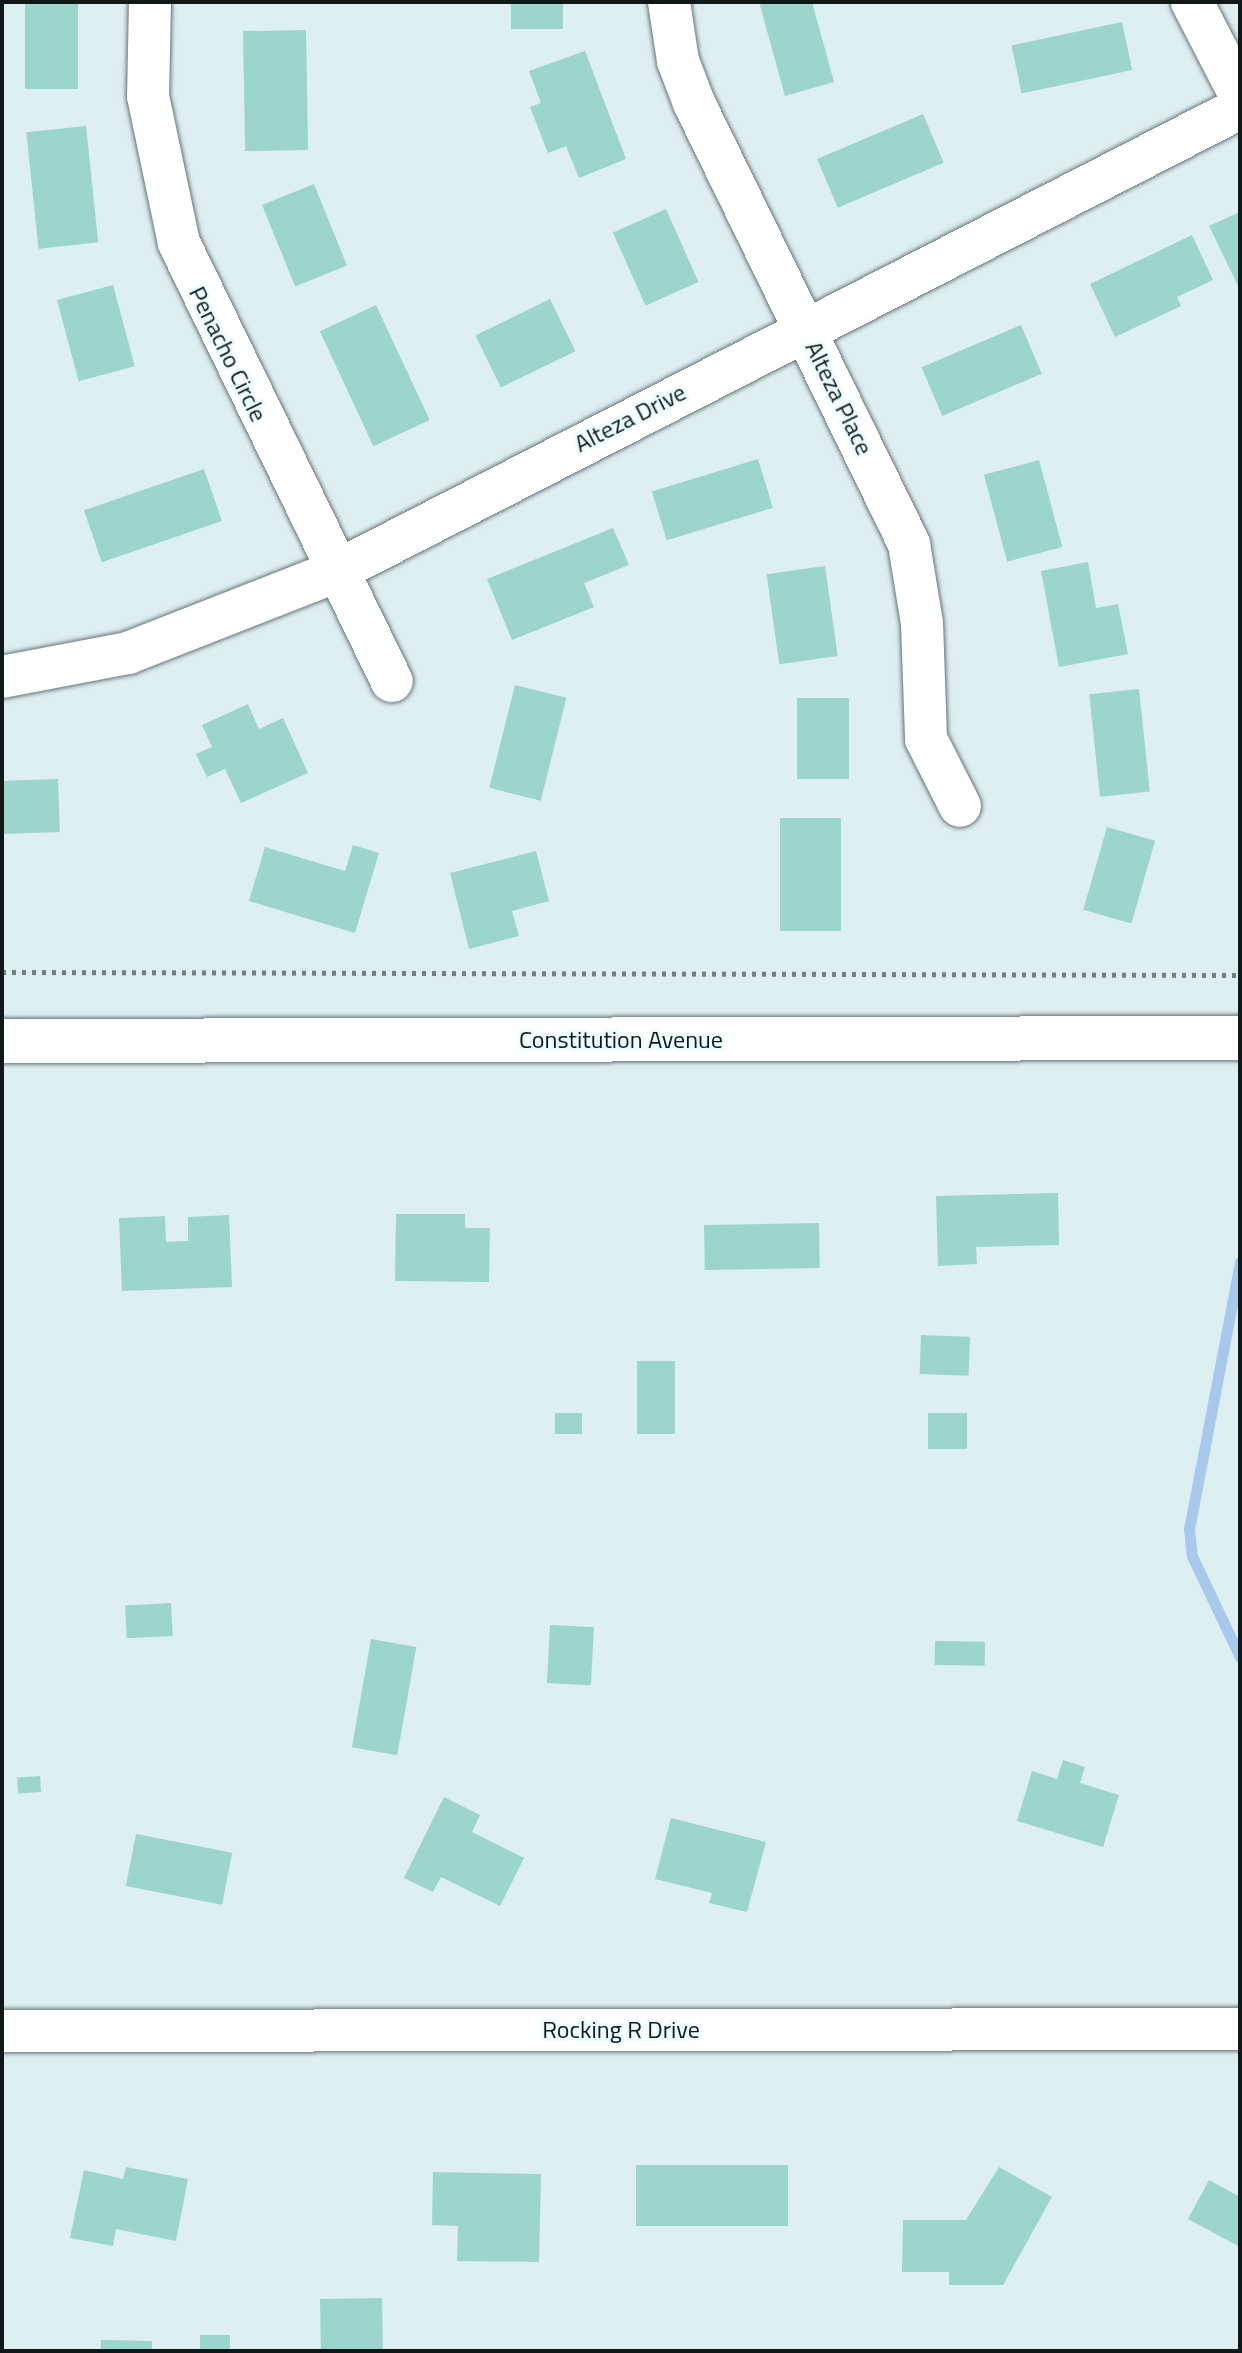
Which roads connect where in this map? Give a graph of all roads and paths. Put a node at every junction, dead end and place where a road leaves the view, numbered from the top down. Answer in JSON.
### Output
{"nodes":[{"id":1,"x":150,"y":2,"type":"edge"},
{"id":2,"x":669,"y":2,"type":"edge"},
{"id":3,"x":1192,"y":2,"type":"edge"},
{"id":4,"x":1240,"y":95,"type":"edge"},
{"id":5,"x":1240,"y":108,"type":"edge"},
{"id":6,"x":804,"y":328,"type":"junction"},
{"id":7,"x":335,"y":572,"type":"junction"},
{"id":8,"x":2,"y":677,"type":"edge"},
{"id":9,"x":392,"y":681,"type":"dead end"},
{"id":10,"x":960,"y":806,"type":"dead end"},
{"id":11,"x":2,"y":972,"type":"edge"},
{"id":12,"x":1240,"y":975,"type":"edge"},
{"id":13,"x":1240,"y":1038,"type":"edge"},
{"id":14,"x":2,"y":1041,"type":"edge"},
{"id":15,"x":1240,"y":2029,"type":"edge"},
{"id":16,"x":2,"y":2031,"type":"edge"}],
"edges":[{"from":1,"to":7,"type":"street","name":"Penacho Circle"},
{"from":2,"to":6,"type":"street","name":"Alteza Place"},
{"from":3,"to":4,"type":"street"},
{"from":5,"to":6,"type":"street","name":"Alteza Drive"},
{"from":6,"to":7,"type":"street","name":"Alteza Drive"},
{"from":6,"to":10,"type":"street","name":"Alteza Place"},
{"from":7,"to":8,"type":"street","name":"Alteza Drive"},
{"from":7,"to":9,"type":"street","name":"Penacho Circle"},
{"from":11,"to":12,"type":"path"},
{"from":13,"to":14,"type":"main road","name":"Constitution Avenue"},
{"from":15,"to":16,"type":"street","name":"Rocking R Drive"}]}
